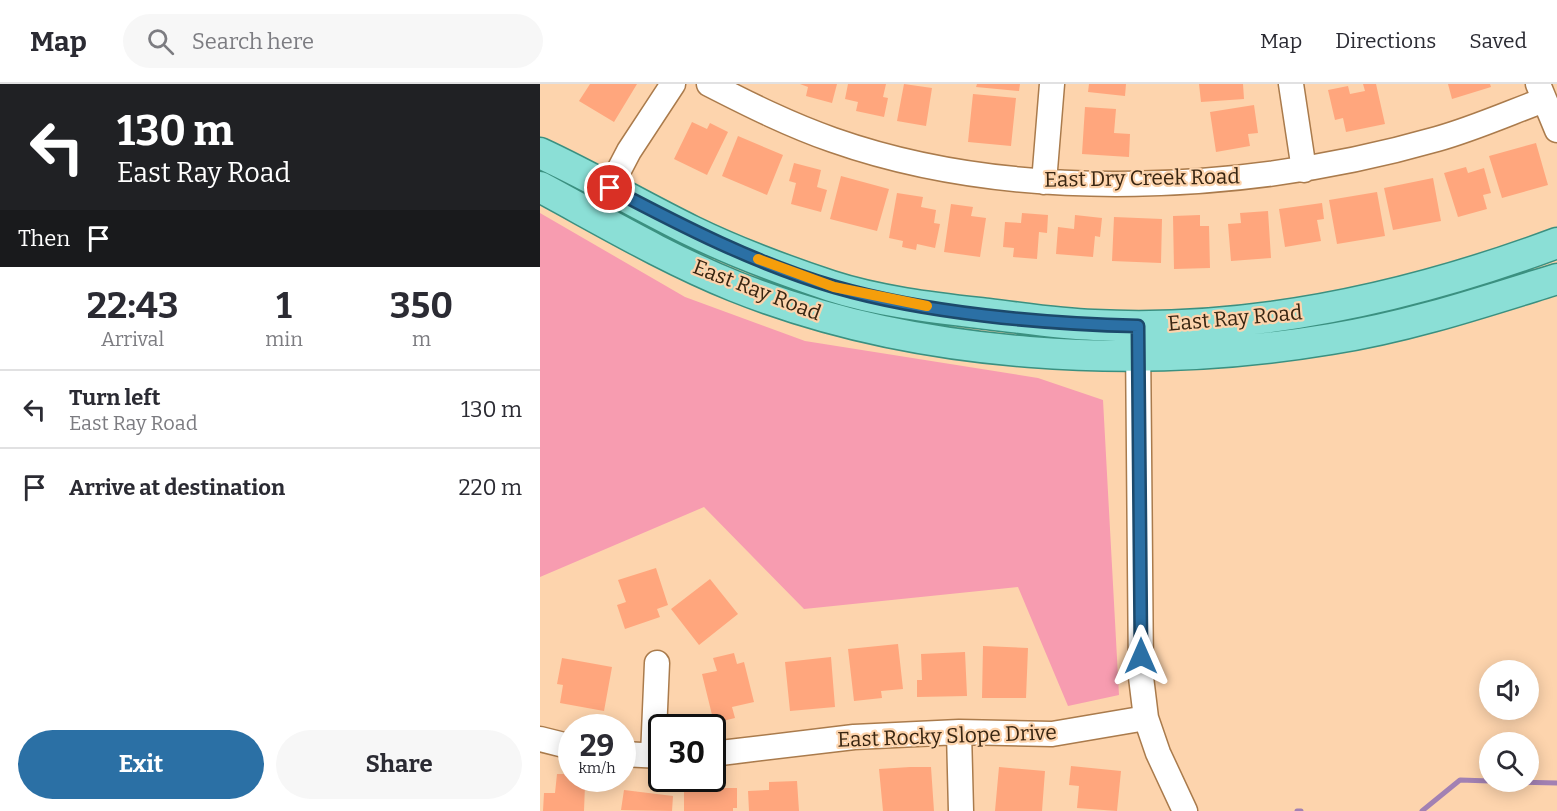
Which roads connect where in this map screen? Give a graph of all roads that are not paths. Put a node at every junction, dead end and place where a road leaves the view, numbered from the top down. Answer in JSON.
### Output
{"nodes":[{"id":1,"x":673,"y":84,"type":"edge"},
{"id":2,"x":709,"y":84,"type":"edge"},
{"id":3,"x":1052,"y":84,"type":"edge"},
{"id":4,"x":1291,"y":84,"type":"edge"},
{"id":5,"x":1541,"y":92,"type":"edge"},
{"id":6,"x":1557,"y":130,"type":"edge"},
{"id":7,"x":540,"y":153,"type":"edge"},
{"id":8,"x":1304,"y":170,"type":"junction"},
{"id":9,"x":1044,"y":182,"type":"junction"},
{"id":10,"x":540,"y":187,"type":"edge"},
{"id":11,"x":610,"y":188,"type":"junction"},
{"id":12,"x":595,"y":216,"type":"junction"},
{"id":13,"x":1557,"y":243,"type":"edge"},
{"id":14,"x":1557,"y":279,"type":"edge"},
{"id":15,"x":1138,"y":340,"type":"junction"},
{"id":16,"x":657,"y":663,"type":"dead end"},
{"id":17,"x":657,"y":714,"type":"edge"},
{"id":18,"x":1146,"y":718,"type":"junction"},
{"id":19,"x":959,"y":732,"type":"junction"},
{"id":20,"x":540,"y":739,"type":"edge"},
{"id":21,"x":558,"y":744,"type":"edge"},
{"id":22,"x":726,"y":752,"type":"edge"},
{"id":23,"x":961,"y":811,"type":"edge"},
{"id":24,"x":1185,"y":811,"type":"edge"}],
"edges":[{"from":1,"to":11,"type":"street"},
{"from":2,"to":9,"type":"street","name":"East Dry Creek Road"},
{"from":3,"to":9,"type":"street"},
{"from":4,"to":8,"type":"street"},
{"from":5,"to":6,"type":"street"},
{"from":5,"to":8,"type":"street","name":"East Dry Creek Road"},
{"from":7,"to":11,"type":"main road","name":"East Ray Road"},
{"from":8,"to":9,"type":"street","name":"East Dry Creek Road"},
{"from":10,"to":12,"type":"main road","name":"East Ray Road"},
{"from":11,"to":12,"type":"street"},
{"from":11,"to":15,"type":"main road","name":"East Ray Road"},
{"from":12,"to":15,"type":"main road","name":"East Ray Road"},
{"from":13,"to":15,"type":"main road","name":"East Ray Road"},
{"from":14,"to":15,"type":"main road","name":"East Ray Road"},
{"from":15,"to":18,"type":"street"},
{"from":16,"to":17,"type":"street"},
{"from":18,"to":19,"type":"street","name":"East Rocky Slope Drive"},
{"from":18,"to":24,"type":"street"},
{"from":19,"to":22,"type":"street","name":"East Rocky Slope Drive"},
{"from":19,"to":23,"type":"street"},
{"from":20,"to":21,"type":"street"}]}
